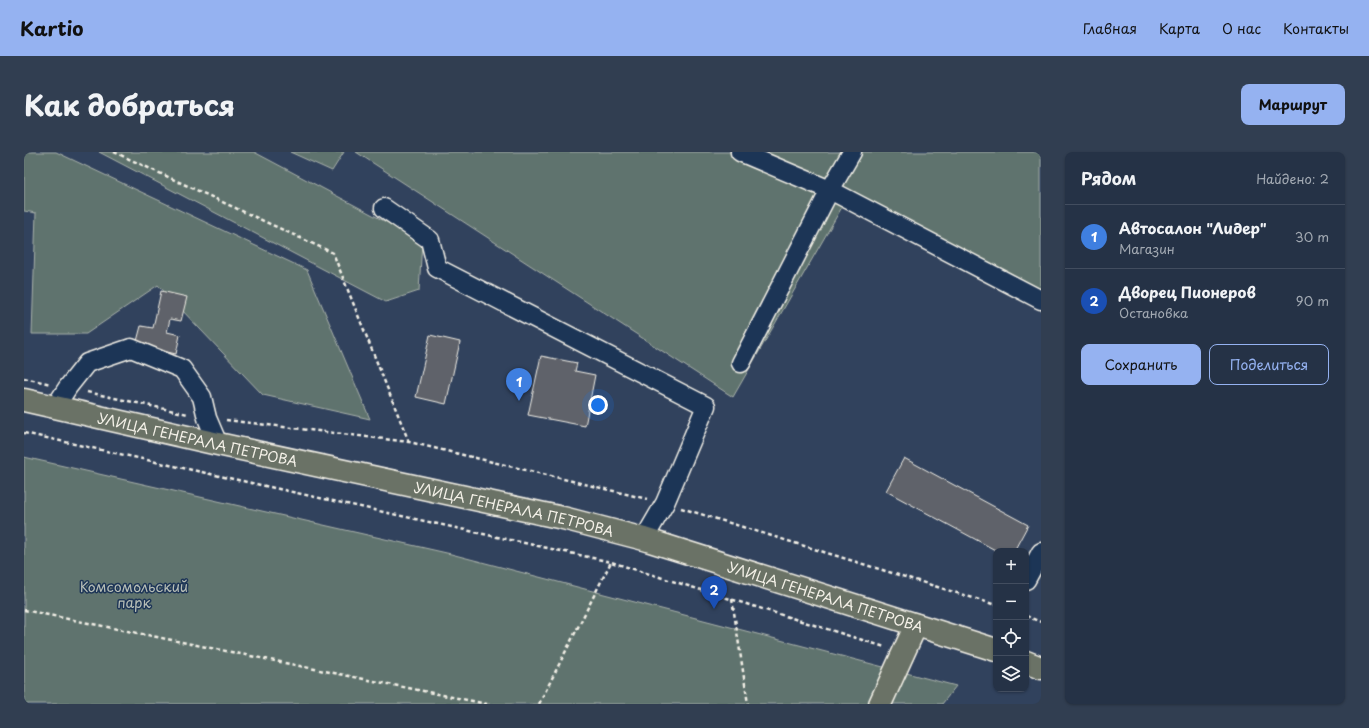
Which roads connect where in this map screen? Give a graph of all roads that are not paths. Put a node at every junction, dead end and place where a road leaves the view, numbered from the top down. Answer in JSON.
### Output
{"nodes":[{"id":1,"x":740,"y":152,"type":"edge"},
{"id":2,"x":852,"y":152,"type":"edge"},
{"id":3,"x":830,"y":190,"type":"junction"},
{"id":4,"x":384,"y":208,"type":"dead end"},
{"id":5,"x":1041,"y":300,"type":"edge"},
{"id":6,"x":741,"y":363,"type":"dead end"},
{"id":7,"x":24,"y":400,"type":"edge"},
{"id":8,"x":56,"y":407,"type":"junction"},
{"id":9,"x":218,"y":444,"type":"junction"},
{"id":10,"x":644,"y":539,"type":"junction"},
{"id":11,"x":916,"y":625,"type":"junction"},
{"id":12,"x":993,"y":645,"type":"edge"},
{"id":13,"x":1029,"y":663,"type":"edge"},
{"id":14,"x":1041,"y":668,"type":"edge"},
{"id":15,"x":880,"y":704,"type":"edge"}],
"edges":[{"from":1,"to":3,"type":"lane"},
{"from":2,"to":3,"type":"lane"},
{"from":3,"to":5,"type":"lane"},
{"from":3,"to":6,"type":"lane"},
{"from":4,"to":10,"type":"lane"},
{"from":7,"to":8,"type":"main road","name":"УЛИЦА ГЕНЕРАЛА ПЕТРОВА"},
{"from":8,"to":9,"type":"main road","name":"УЛИЦА ГЕНЕРАЛА ПЕТРОВА"},
{"from":8,"to":9,"type":"lane"},
{"from":9,"to":10,"type":"main road","name":"УЛИЦА ГЕНЕРАЛА ПЕТРОВА"},
{"from":10,"to":11,"type":"main road","name":"УЛИЦА ГЕНЕРАЛА ПЕТРОВА"},
{"from":11,"to":12,"type":"main road","name":"УЛИЦА ГЕНЕРАЛА ПЕТРОВА"},
{"from":11,"to":15,"type":"main road"},
{"from":13,"to":14,"type":"main road"}]}
